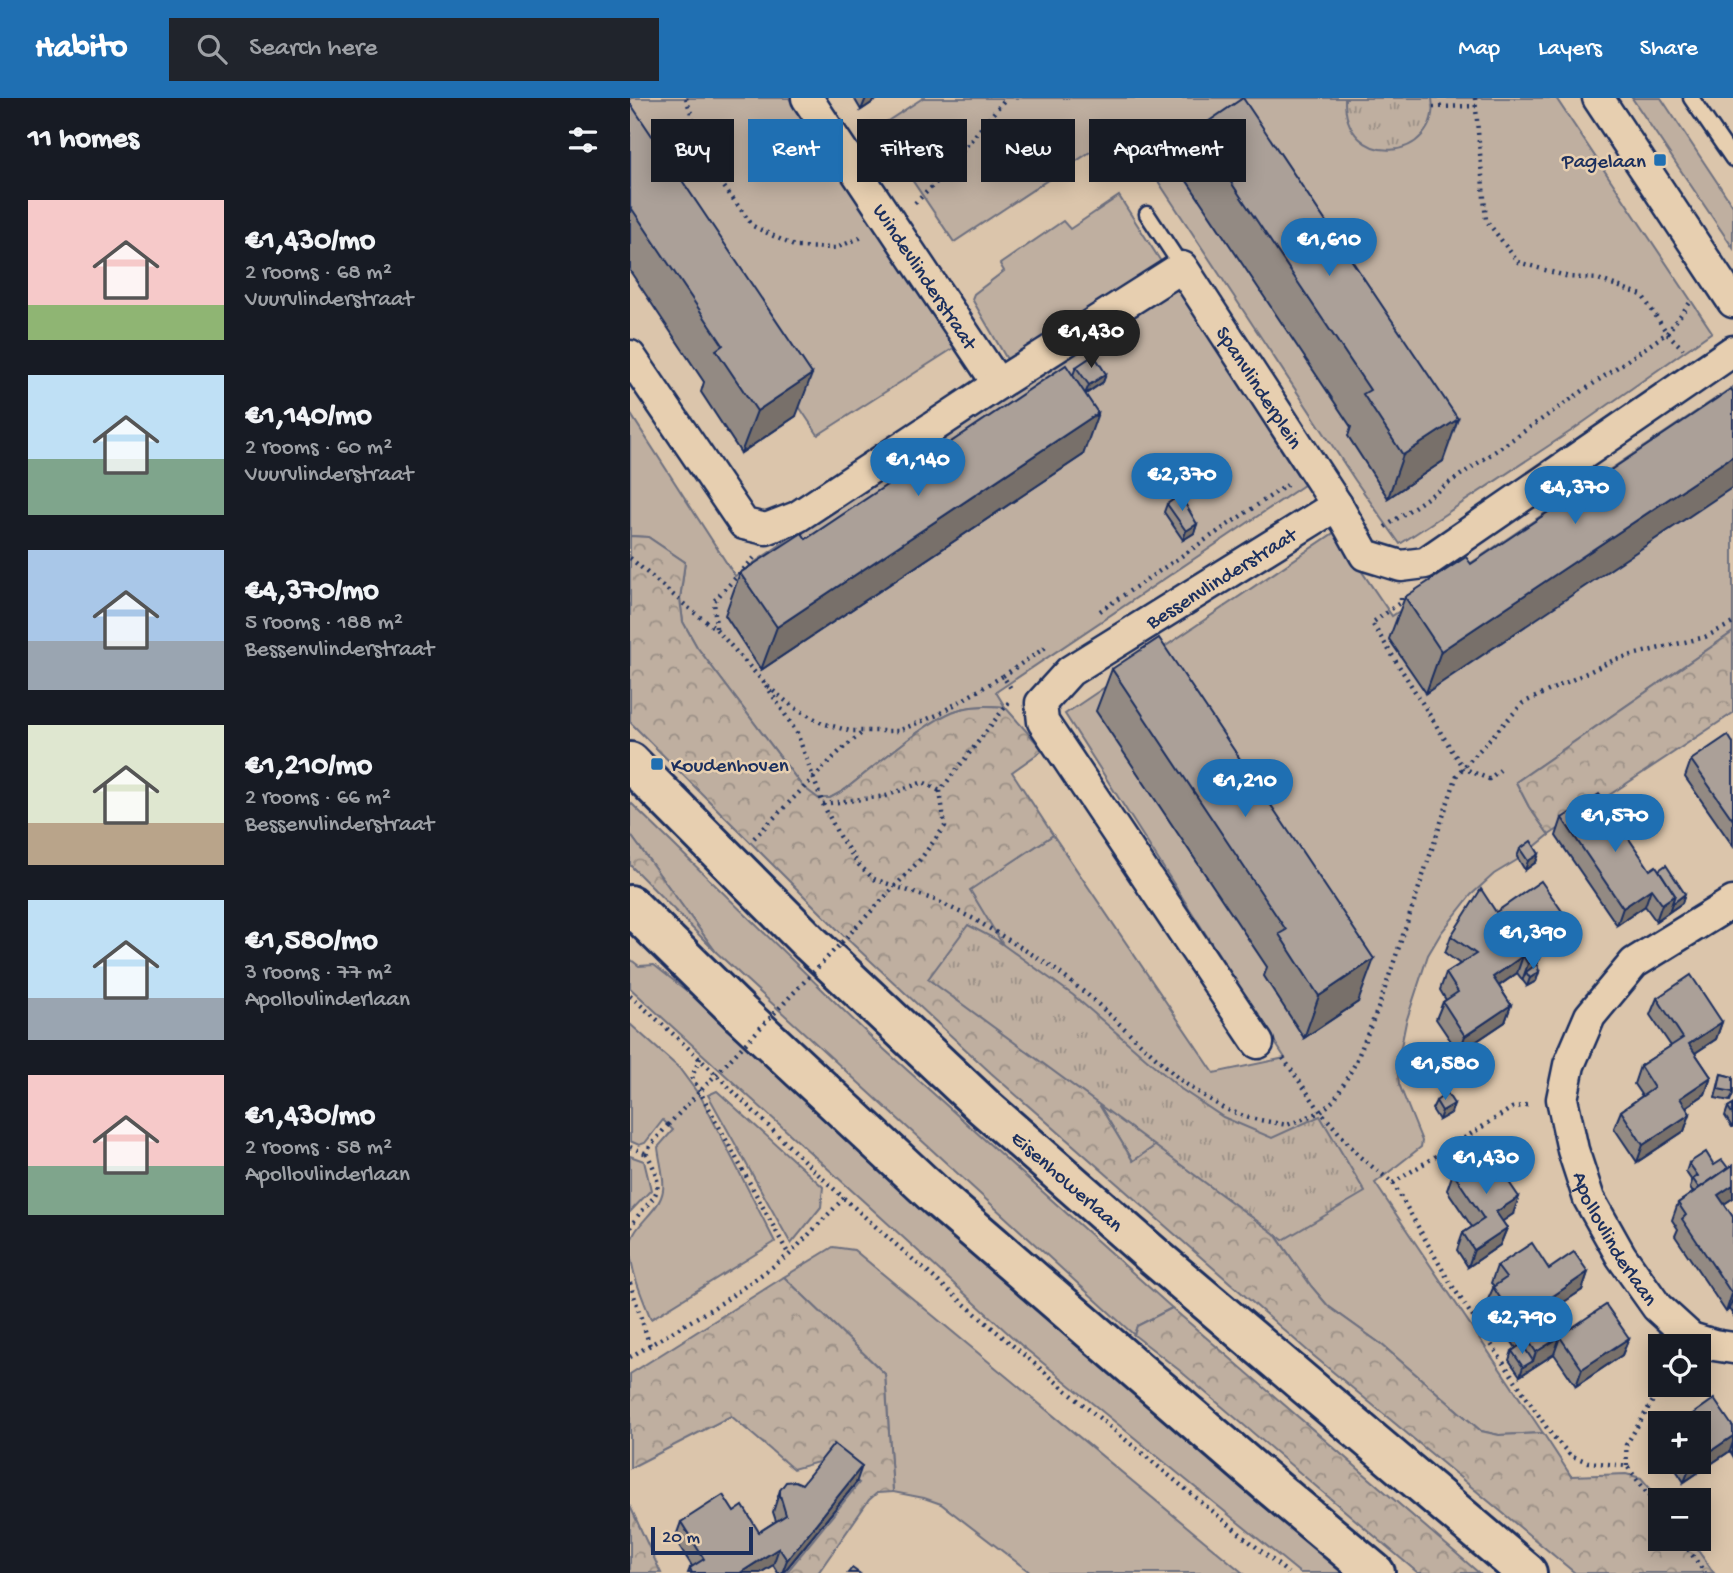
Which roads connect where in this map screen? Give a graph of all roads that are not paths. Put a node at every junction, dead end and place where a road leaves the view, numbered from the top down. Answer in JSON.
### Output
{"nodes":[{"id":1,"x":807,"y":98,"type":"edge"},
{"id":2,"x":1598,"y":98,"type":"edge"},
{"id":3,"x":1691,"y":98,"type":"edge"},
{"id":4,"x":1733,"y":159,"type":"edge"},
{"id":5,"x":1147,"y":214,"type":"dead end"},
{"id":6,"x":1182,"y":267,"type":"junction"},
{"id":7,"x":1733,"y":302,"type":"edge"},
{"id":8,"x":1733,"y":351,"type":"edge"},
{"id":9,"x":630,"y":356,"type":"edge"},
{"id":10,"x":998,"y":384,"type":"junction"},
{"id":11,"x":1337,"y":505,"type":"junction"},
{"id":12,"x":630,"y":762,"type":"edge"},
{"id":13,"x":1733,"y":902,"type":"edge"},
{"id":14,"x":630,"y":905,"type":"edge"},
{"id":15,"x":1258,"y":1043,"type":"road end"},
{"id":16,"x":1733,"y":1348,"type":"edge"},
{"id":17,"x":1375,"y":1573,"type":"edge"},
{"id":18,"x":1527,"y":1573,"type":"edge"}],
"edges":[{"from":1,"to":10,"type":"street","name":"Windevlinderstraat"},
{"from":2,"to":7,"type":"street"},
{"from":3,"to":4,"type":"lane"},
{"from":5,"to":6,"type":"lane"},
{"from":6,"to":10,"type":"street"},
{"from":6,"to":11,"type":"street","name":"Spanvlinderplein"},
{"from":8,"to":11,"type":"street"},
{"from":9,"to":10,"type":"street"},
{"from":11,"to":15,"type":"street","name":"Bessenvlinderstraat"},
{"from":12,"to":18,"type":"main road","name":"Eisenhowerlaan"},
{"from":13,"to":16,"type":"street","name":"Apollovlinderlaan"},
{"from":14,"to":17,"type":"main road"}]}
